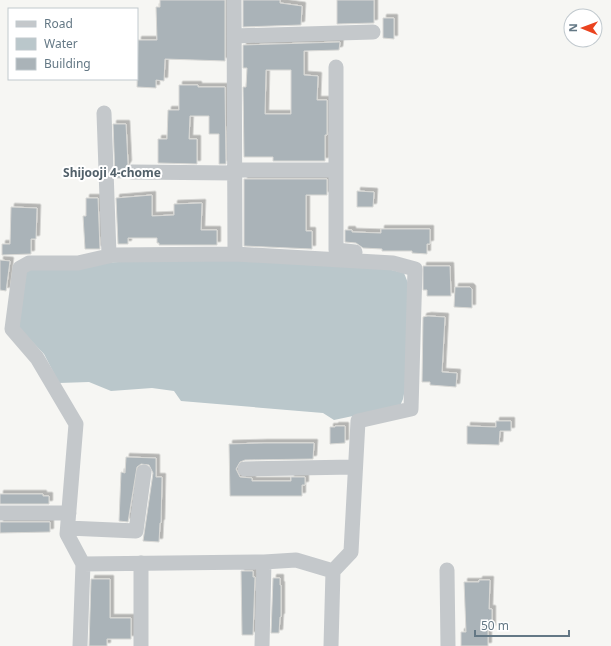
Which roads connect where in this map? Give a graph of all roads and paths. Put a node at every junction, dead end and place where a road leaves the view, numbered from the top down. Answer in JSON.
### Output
{"nodes":[{"id":1,"x":234,"y":0,"type":"edge"},
{"id":2,"x":373,"y":32,"type":"dead end"},
{"id":3,"x":234,"y":36,"type":"junction"},
{"id":4,"x":336,"y":67,"type":"dead end"},
{"id":5,"x":104,"y":113,"type":"dead end"},
{"id":6,"x":336,"y":170,"type":"junction"},
{"id":7,"x":132,"y":172,"type":"dead end"},
{"id":8,"x":234,"y":172,"type":"junction"},
{"id":9,"x":235,"y":254,"type":"junction"},
{"id":10,"x":109,"y":256,"type":"junction"},
{"id":11,"x":393,"y":263,"type":"junction"},
{"id":12,"x":6,"y":328,"type":"edge"},
{"id":13,"x":354,"y":467,"type":"junction"},
{"id":14,"x":245,"y":469,"type":"dead end"},
{"id":15,"x":144,"y":472,"type":"dead end"},
{"id":16,"x":0,"y":512,"type":"edge"},
{"id":17,"x":68,"y":521,"type":"junction"},
{"id":18,"x":264,"y":562,"type":"junction"},
{"id":19,"x":141,"y":563,"type":"junction"},
{"id":20,"x":83,"y":564,"type":"junction"},
{"id":21,"x":447,"y":570,"type":"dead end"},
{"id":22,"x":333,"y":571,"type":"junction"},
{"id":23,"x":80,"y":646,"type":"edge"},
{"id":24,"x":141,"y":646,"type":"edge"},
{"id":25,"x":262,"y":646,"type":"edge"},
{"id":26,"x":331,"y":646,"type":"edge"},
{"id":27,"x":448,"y":646,"type":"edge"}],
"edges":[{"from":1,"to":3,"type":"street"},
{"from":2,"to":3,"type":"street"},
{"from":3,"to":8,"type":"street"},
{"from":4,"to":6,"type":"street"},
{"from":5,"to":10,"type":"street"},
{"from":6,"to":8,"type":"street"},
{"from":6,"to":11,"type":"street"},
{"from":7,"to":8,"type":"street"},
{"from":8,"to":9,"type":"street"},
{"from":9,"to":10,"type":"street"},
{"from":9,"to":11,"type":"street"},
{"from":10,"to":12,"type":"street"},
{"from":11,"to":13,"type":"street"},
{"from":12,"to":17,"type":"street"},
{"from":13,"to":14,"type":"street"},
{"from":13,"to":22,"type":"street"},
{"from":15,"to":17,"type":"street"},
{"from":16,"to":17,"type":"street"},
{"from":17,"to":20,"type":"street"},
{"from":18,"to":19,"type":"street"},
{"from":18,"to":22,"type":"street"},
{"from":18,"to":25,"type":"street"},
{"from":19,"to":20,"type":"street"},
{"from":19,"to":24,"type":"street"},
{"from":20,"to":23,"type":"street"},
{"from":21,"to":27,"type":"street"},
{"from":22,"to":26,"type":"street"}]}
